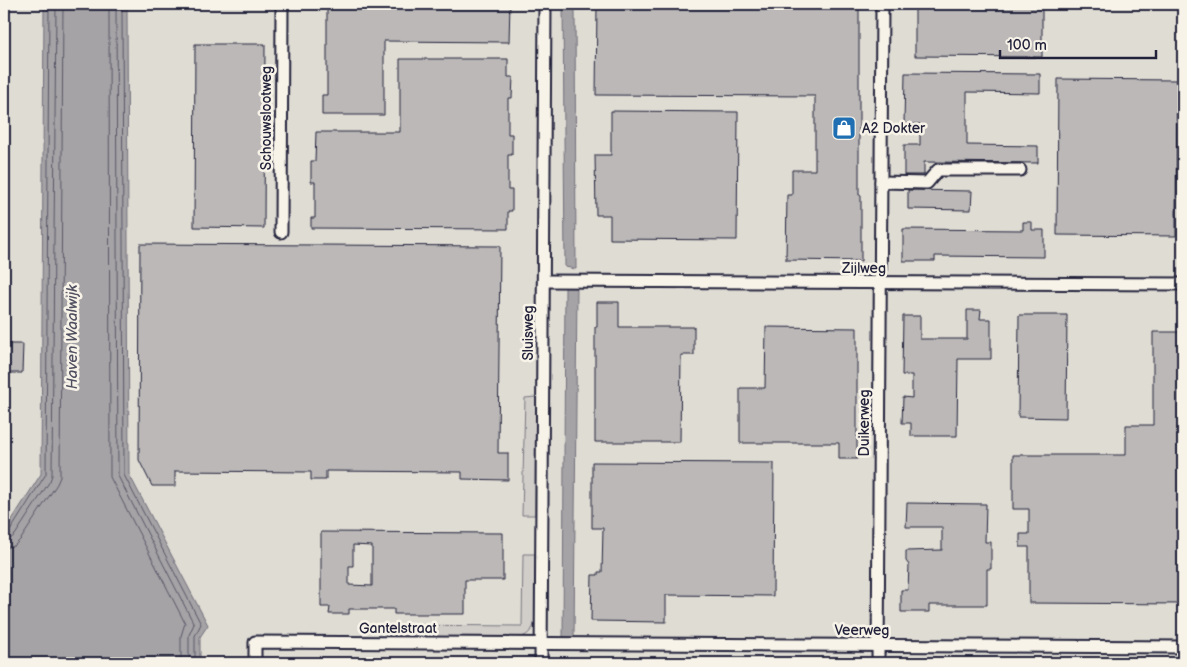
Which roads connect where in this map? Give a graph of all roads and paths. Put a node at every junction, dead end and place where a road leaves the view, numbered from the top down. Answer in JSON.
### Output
{"nodes":[{"id":1,"x":282,"y":4,"type":"edge"},
{"id":2,"x":545,"y":4,"type":"edge"},
{"id":3,"x":882,"y":4,"type":"edge"},
{"id":4,"x":1020,"y":170,"type":"dead end"},
{"id":5,"x":881,"y":182,"type":"junction"},
{"id":6,"x":281,"y":232,"type":"dead end"},
{"id":7,"x":544,"y":281,"type":"junction"},
{"id":8,"x":880,"y":283,"type":"junction"},
{"id":9,"x":1183,"y":284,"type":"edge"},
{"id":10,"x":541,"y":643,"type":"junction"},
{"id":11,"x":878,"y":646,"type":"junction"},
{"id":12,"x":1183,"y":647,"type":"edge"},
{"id":13,"x":255,"y":663,"type":"edge"},
{"id":14,"x":541,"y":663,"type":"edge"},
{"id":15,"x":878,"y":663,"type":"edge"}],
"edges":[{"from":1,"to":6,"type":"street","name":"Schouwslootweg"},
{"from":2,"to":7,"type":"street","name":"Sluisweg"},
{"from":3,"to":5,"type":"street","name":"Duikerweg"},
{"from":4,"to":5,"type":"street"},
{"from":5,"to":8,"type":"street","name":"Duikerweg"},
{"from":7,"to":8,"type":"street","name":"Zijlweg"},
{"from":7,"to":10,"type":"street","name":"Sluisweg"},
{"from":8,"to":9,"type":"street","name":"Zijlweg"},
{"from":8,"to":11,"type":"street","name":"Duikerweg"},
{"from":10,"to":11,"type":"street","name":"Veerweg"},
{"from":10,"to":13,"type":"street","name":"Gantelstraat"},
{"from":10,"to":14,"type":"street","name":"Sluisweg"},
{"from":11,"to":12,"type":"street","name":"Veerweg"},
{"from":11,"to":15,"type":"street","name":"Duikerweg"}]}
